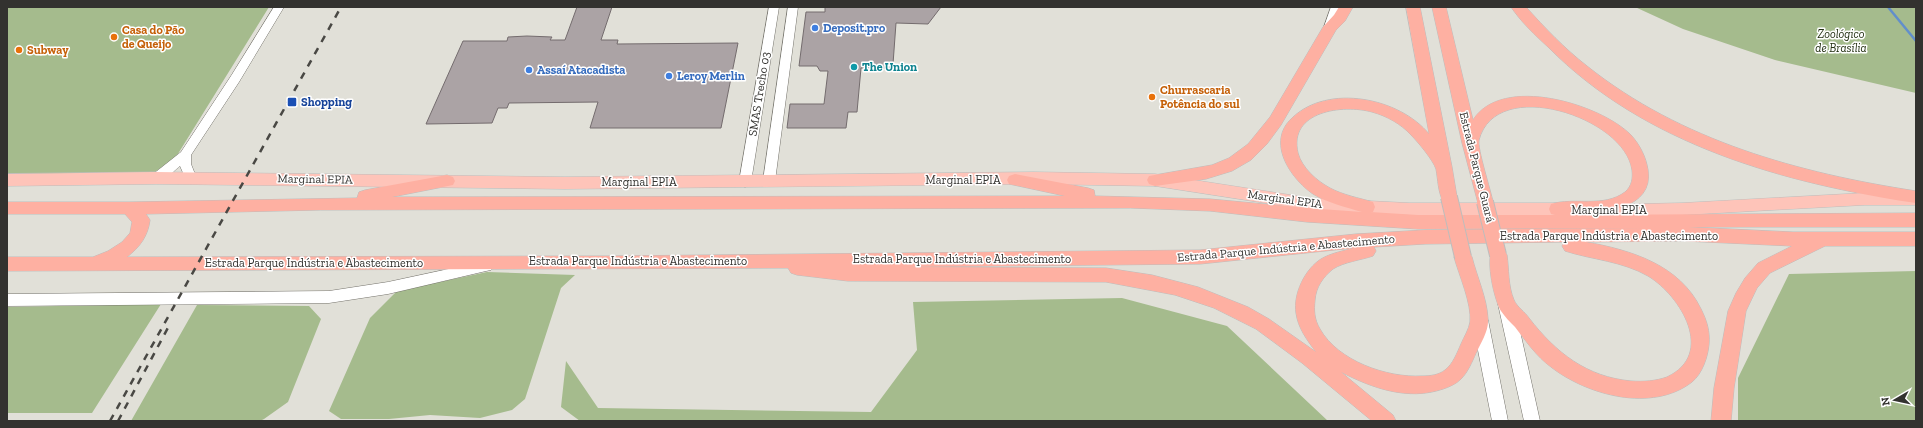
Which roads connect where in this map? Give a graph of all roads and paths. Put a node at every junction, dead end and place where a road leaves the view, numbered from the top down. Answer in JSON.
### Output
{"nodes":[{"id":1,"x":279,"y":7,"type":"edge"},
{"id":2,"x":774,"y":7,"type":"edge"},
{"id":3,"x":793,"y":7,"type":"edge"},
{"id":4,"x":1336,"y":7,"type":"edge"},
{"id":5,"x":1346,"y":7,"type":"edge"},
{"id":6,"x":1413,"y":7,"type":"edge"},
{"id":7,"x":1440,"y":7,"type":"edge"},
{"id":8,"x":1518,"y":7,"type":"edge"},
{"id":9,"x":1330,"y":27,"type":"junction"},
{"id":10,"x":1470,"y":143,"type":"junction"},
{"id":11,"x":772,"y":151,"type":"junction"},
{"id":12,"x":750,"y":152,"type":"junction"},
{"id":13,"x":185,"y":155,"type":"junction"},
{"id":14,"x":1444,"y":167,"type":"junction"},
{"id":15,"x":156,"y":178,"type":"junction"},
{"id":16,"x":191,"y":179,"type":"junction"},
{"id":17,"x":7,"y":180,"type":"edge"},
{"id":18,"x":1015,"y":180,"type":"junction"},
{"id":19,"x":1155,"y":180,"type":"junction"},
{"id":20,"x":447,"y":181,"type":"junction"},
{"id":21,"x":769,"y":181,"type":"junction"},
{"id":22,"x":745,"y":182,"type":"junction"},
{"id":23,"x":1916,"y":198,"type":"edge"},
{"id":24,"x":1131,"y":202,"type":"junction"},
{"id":25,"x":320,"y":204,"type":"junction"},
{"id":26,"x":1363,"y":207,"type":"junction"},
{"id":27,"x":7,"y":208,"type":"edge"},
{"id":28,"x":129,"y":208,"type":"junction"},
{"id":29,"x":1557,"y":209,"type":"junction"},
{"id":30,"x":1318,"y":216,"type":"junction"},
{"id":31,"x":1916,"y":220,"type":"edge"},
{"id":32,"x":1793,"y":239,"type":"junction"},
{"id":33,"x":1826,"y":239,"type":"junction"},
{"id":34,"x":1916,"y":239,"type":"edge"},
{"id":35,"x":1571,"y":246,"type":"junction"},
{"id":36,"x":1367,"y":251,"type":"junction"},
{"id":37,"x":1200,"y":257,"type":"junction"},
{"id":38,"x":761,"y":260,"type":"junction"},
{"id":39,"x":501,"y":262,"type":"junction"},
{"id":40,"x":94,"y":263,"type":"junction"},
{"id":41,"x":7,"y":264,"type":"edge"},
{"id":42,"x":7,"y":300,"type":"edge"},
{"id":43,"x":1506,"y":302,"type":"junction"},
{"id":44,"x":1480,"y":320,"type":"junction"},
{"id":45,"x":1386,"y":421,"type":"edge"},
{"id":46,"x":1500,"y":421,"type":"edge"},
{"id":47,"x":1532,"y":421,"type":"edge"},
{"id":48,"x":1721,"y":421,"type":"edge"}],
"edges":[{"from":1,"to":13,"type":"street"},
{"from":2,"to":12,"type":"street","name":"SMAS Trecho 03"},
{"from":3,"to":11,"type":"street","name":"SMAS Trecho 03"},
{"from":4,"to":9,"type":"street"},
{"from":5,"to":9,"type":"highway"},
{"from":6,"to":14,"type":"highway"},
{"from":7,"to":10,"type":"highway","name":"Estrada Parque Guará"},
{"from":8,"to":23,"type":"highway"},
{"from":9,"to":19,"type":"highway"},
{"from":10,"to":29,"type":"highway"},
{"from":10,"to":43,"type":"highway","name":"Estrada Parque Guará","bridge":true},
{"from":11,"to":12,"type":"street"},
{"from":11,"to":21,"type":"street","name":"SMAS Trecho 03"},
{"from":12,"to":22,"type":"street","name":"SMAS Trecho 03"},
{"from":13,"to":15,"type":"street"},
{"from":13,"to":16,"type":"street"},
{"from":14,"to":26,"type":"highway"},
{"from":14,"to":44,"type":"highway","bridge":true},
{"from":15,"to":16,"type":"main road","name":"Marginal EPIA"},
{"from":15,"to":17,"type":"main road","name":"Marginal EPIA"},
{"from":16,"to":20,"type":"main road","name":"Marginal EPIA"},
{"from":18,"to":19,"type":"main road","name":"Marginal EPIA"},
{"from":18,"to":21,"type":"main road","name":"Marginal EPIA"},
{"from":18,"to":24,"type":"highway"},
{"from":19,"to":26,"type":"main road","name":"Marginal EPIA"},
{"from":20,"to":22,"type":"main road","name":"Marginal EPIA"},
{"from":20,"to":25,"type":"highway"},
{"from":21,"to":22,"type":"main road","name":"Marginal EPIA"},
{"from":23,"to":29,"type":"main road","name":"Marginal EPIA"},
{"from":24,"to":25,"type":"highway","name":"Estrada Parque Indústria e Abastecimento"},
{"from":24,"to":30,"type":"highway","name":"Estrada Parque Indústria e Abastecimento"},
{"from":25,"to":28,"type":"highway","name":"Estrada Parque Indústria e Abastecimento"},
{"from":26,"to":29,"type":"main road","name":"Marginal EPIA"},
{"from":26,"to":30,"type":"highway"},
{"from":27,"to":28,"type":"highway","name":"Estrada Parque Indústria e Abastecimento"},
{"from":28,"to":40,"type":"highway"},
{"from":30,"to":31,"type":"highway","name":"Estrada Parque Indústria e Abastecimento"},
{"from":32,"to":33,"type":"highway","name":"Estrada Parque Indústria e Abastecimento"},
{"from":32,"to":35,"type":"highway"},
{"from":32,"to":37,"type":"highway","name":"Estrada Parque Indústria e Abastecimento"},
{"from":33,"to":34,"type":"highway","name":"Estrada Parque Indústria e Abastecimento"},
{"from":33,"to":48,"type":"highway"},
{"from":35,"to":36,"type":"highway"},
{"from":35,"to":43,"type":"highway"},
{"from":36,"to":37,"type":"highway"},
{"from":36,"to":44,"type":"highway"},
{"from":37,"to":38,"type":"highway","name":"Estrada Parque Indústria e Abastecimento"},
{"from":38,"to":39,"type":"highway","name":"Estrada Parque Indústria e Abastecimento"},
{"from":38,"to":45,"type":"highway"},
{"from":39,"to":40,"type":"highway","name":"Estrada Parque Indústria e Abastecimento"},
{"from":39,"to":42,"type":"street"},
{"from":40,"to":41,"type":"highway","name":"Estrada Parque Indústria e Abastecimento"},
{"from":43,"to":47,"type":"main road","name":"Estrada Parque Guará"},
{"from":44,"to":46,"type":"main road"}]}
